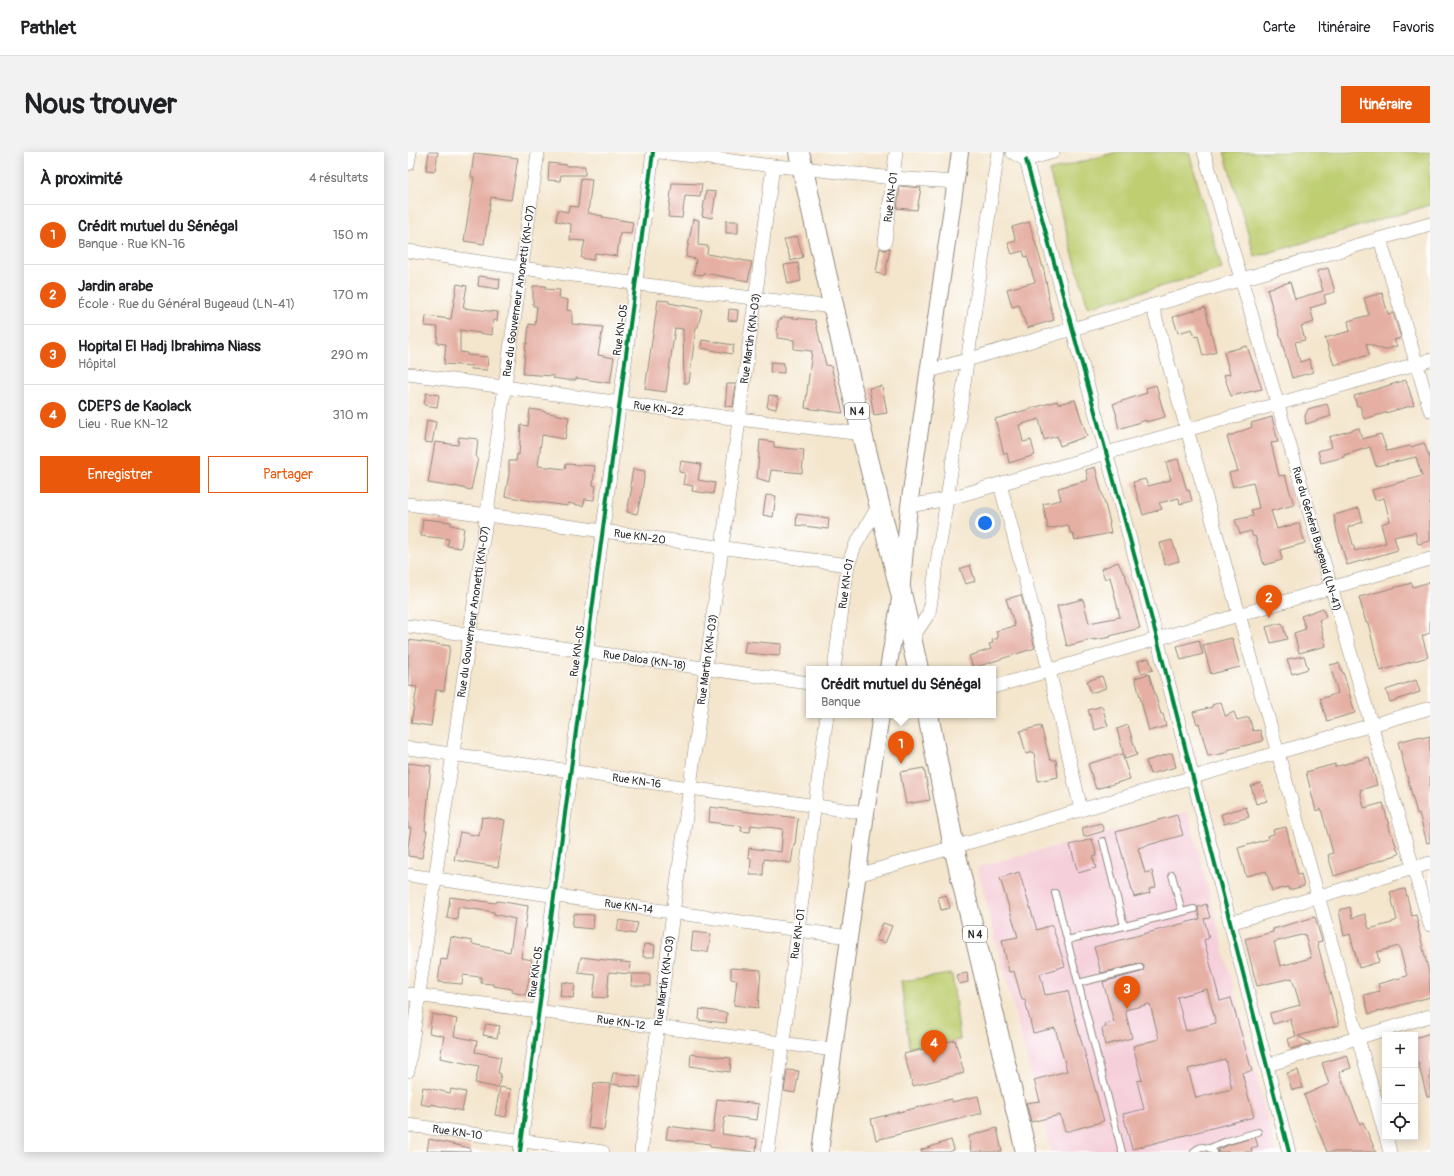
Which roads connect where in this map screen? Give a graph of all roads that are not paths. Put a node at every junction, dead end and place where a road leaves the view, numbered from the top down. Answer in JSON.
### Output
{"nodes":[{"id":1,"x":410,"y":152,"type":"edge"},
{"id":2,"x":538,"y":152,"type":"edge"},
{"id":3,"x":653,"y":152,"type":"edge"},
{"id":4,"x":660,"y":152,"type":"edge"},
{"id":5,"x":896,"y":152,"type":"edge"},
{"id":6,"x":960,"y":152,"type":"edge"},
{"id":7,"x":998,"y":152,"type":"edge"},
{"id":8,"x":1012,"y":152,"type":"edge"},
{"id":9,"x":1053,"y":152,"type":"edge"},
{"id":10,"x":1204,"y":152,"type":"edge"},
{"id":11,"x":801,"y":160,"type":"edge"},
{"id":12,"x":1026,"y":160,"type":"junction"},
{"id":13,"x":408,"y":164,"type":"edge"},
{"id":14,"x":773,"y":166,"type":"junction"},
{"id":15,"x":893,"y":178,"type":"junction"},
{"id":16,"x":956,"y":182,"type":"junction"},
{"id":17,"x":1430,"y":224,"type":"edge"},
{"id":18,"x":1380,"y":238,"type":"junction"},
{"id":19,"x":884,"y":242,"type":"dead end"},
{"id":20,"x":408,"y":251,"type":"edge"},
{"id":21,"x":522,"y":268,"type":"junction"},
{"id":22,"x":1241,"y":279,"type":"junction"},
{"id":23,"x":635,"y":282,"type":"junction"},
{"id":24,"x":755,"y":298,"type":"junction"},
{"id":25,"x":1152,"y":305,"type":"junction"},
{"id":26,"x":834,"y":306,"type":"junction"},
{"id":27,"x":1073,"y":329,"type":"junction"},
{"id":28,"x":968,"y":359,"type":"junction"},
{"id":29,"x":1430,"y":360,"type":"edge"},
{"id":30,"x":1417,"y":364,"type":"junction"},
{"id":31,"x":929,"y":372,"type":"junction"},
{"id":32,"x":408,"y":374,"type":"edge"},
{"id":33,"x":505,"y":387,"type":"junction"},
{"id":34,"x":619,"y":403,"type":"junction"},
{"id":35,"x":1278,"y":404,"type":"junction"},
{"id":36,"x":1430,"y":410,"type":"edge"},
{"id":37,"x":739,"y":419,"type":"junction"},
{"id":38,"x":1187,"y":430,"type":"junction"},
{"id":39,"x":862,"y":434,"type":"junction"},
{"id":40,"x":1106,"y":454,"type":"junction"},
{"id":41,"x":1000,"y":484,"type":"junction"},
{"id":42,"x":947,"y":499,"type":"junction"},
{"id":43,"x":408,"y":504,"type":"edge"},
{"id":44,"x":879,"y":505,"type":"junction"},
{"id":45,"x":910,"y":506,"type":"junction"},
{"id":46,"x":487,"y":515,"type":"junction"},
{"id":47,"x":602,"y":531,"type":"junction"},
{"id":48,"x":722,"y":548,"type":"junction"},
{"id":49,"x":1430,"y":558,"type":"edge"},
{"id":50,"x":848,"y":565,"type":"junction"},
{"id":51,"x":1331,"y":587,"type":"junction"},
{"id":52,"x":901,"y":593,"type":"junction"},
{"id":53,"x":1239,"y":615,"type":"junction"},
{"id":54,"x":408,"y":626,"type":"edge"},
{"id":55,"x":470,"y":635,"type":"junction"},
{"id":56,"x":1157,"y":638,"type":"junction"},
{"id":57,"x":911,"y":640,"type":"junction"},
{"id":58,"x":586,"y":652,"type":"junction"},
{"id":59,"x":834,"y":666,"type":"edge"},
{"id":60,"x":889,"y":666,"type":"edge"},
{"id":61,"x":917,"y":666,"type":"edge"},
{"id":62,"x":706,"y":668,"type":"junction"},
{"id":63,"x":1049,"y":670,"type":"junction"},
{"id":64,"x":806,"y":683,"type":"edge"},
{"id":65,"x":996,"y":686,"type":"edge"},
{"id":66,"x":1430,"y":708,"type":"edge"},
{"id":67,"x":827,"y":718,"type":"edge"},
{"id":68,"x":881,"y":718,"type":"edge"},
{"id":69,"x":929,"y":718,"type":"edge"},
{"id":70,"x":1371,"y":725,"type":"junction"},
{"id":71,"x":408,"y":748,"type":"edge"},
{"id":72,"x":1277,"y":752,"type":"junction"},
{"id":73,"x":453,"y":755,"type":"junction"},
{"id":74,"x":570,"y":771,"type":"junction"},
{"id":75,"x":1192,"y":777,"type":"junction"},
{"id":76,"x":690,"y":788,"type":"junction"},
{"id":77,"x":815,"y":806,"type":"junction"},
{"id":78,"x":1081,"y":810,"type":"junction"},
{"id":79,"x":866,"y":813,"type":"junction"},
{"id":80,"x":1103,"y":840,"type":"dead end"},
{"id":81,"x":954,"y":847,"type":"junction"},
{"id":82,"x":1430,"y":863,"type":"edge"},
{"id":83,"x":1413,"y":868,"type":"junction"},
{"id":84,"x":408,"y":875,"type":"edge"},
{"id":85,"x":858,"y":875,"type":"junction"},
{"id":86,"x":1172,"y":875,"type":"dead end"},
{"id":87,"x":435,"y":879,"type":"junction"},
{"id":88,"x":1055,"y":893,"type":"dead end"},
{"id":89,"x":554,"y":895,"type":"junction"},
{"id":90,"x":1318,"y":896,"type":"junction"},
{"id":91,"x":1194,"y":908,"type":"dead end"},
{"id":92,"x":673,"y":912,"type":"junction"},
{"id":93,"x":1182,"y":912,"type":"junction"},
{"id":94,"x":1230,"y":923,"type":"junction"},
{"id":95,"x":1430,"y":925,"type":"edge"},
{"id":96,"x":1124,"y":926,"type":"junction"},
{"id":97,"x":798,"y":929,"type":"junction"},
{"id":98,"x":849,"y":937,"type":"junction"},
{"id":99,"x":1067,"y":940,"type":"junction"},
{"id":100,"x":1140,"y":968,"type":"dead end"},
{"id":101,"x":1078,"y":983,"type":"junction"},
{"id":102,"x":413,"y":994,"type":"edge"},
{"id":103,"x":538,"y":1011,"type":"junction"},
{"id":104,"x":1430,"y":1016,"type":"edge"},
{"id":105,"x":658,"y":1027,"type":"junction"},
{"id":106,"x":1358,"y":1038,"type":"junction"},
{"id":107,"x":782,"y":1044,"type":"junction"},
{"id":108,"x":834,"y":1050,"type":"junction"},
{"id":109,"x":1267,"y":1065,"type":"junction"},
{"id":110,"x":408,"y":1071,"type":"edge"},
{"id":111,"x":408,"y":1125,"type":"edge"},
{"id":112,"x":1382,"y":1125,"type":"edge"},
{"id":113,"x":1258,"y":1132,"type":"dead end"},
{"id":114,"x":1386,"y":1140,"type":"edge"},
{"id":115,"x":520,"y":1146,"type":"edge"},
{"id":116,"x":1212,"y":1150,"type":"edge"},
{"id":117,"x":603,"y":1152,"type":"edge"},
{"id":118,"x":641,"y":1152,"type":"edge"},
{"id":119,"x":768,"y":1152,"type":"edge"},
{"id":120,"x":820,"y":1152,"type":"edge"},
{"id":121,"x":1026,"y":1152,"type":"edge"},
{"id":122,"x":1122,"y":1152,"type":"edge"},
{"id":123,"x":1194,"y":1152,"type":"edge"},
{"id":124,"x":1289,"y":1152,"type":"edge"},
{"id":125,"x":1390,"y":1152,"type":"edge"}],
"edges":[{"from":1,"to":13,"type":"street"},
{"from":2,"to":21,"type":"street","name":"Rue du Gouverneur Anonetti (KN-07)"},
{"from":3,"to":23,"type":"street","name":"Rue KN-05"},
{"from":4,"to":14,"type":"street"},
{"from":5,"to":15,"type":"street","name":"Rue KN-01"},
{"from":6,"to":16,"type":"street"},
{"from":7,"to":28,"type":"street"},
{"from":8,"to":12,"type":"street"},
{"from":9,"to":12,"type":"street"},
{"from":10,"to":22,"type":"street","name":"Rue du Général Bugeaud (LN-41)"},
{"from":11,"to":14,"type":"street"},
{"from":11,"to":15,"type":"street"},
{"from":11,"to":26,"type":"main road","number":"N 4"},
{"from":12,"to":27,"type":"street"},
{"from":14,"to":24,"type":"street","name":"Rue Martin (KN-03)"},
{"from":15,"to":16,"type":"street"},
{"from":15,"to":19,"type":"street","name":"Rue KN-01"},
{"from":16,"to":31,"type":"street"},
{"from":17,"to":18,"type":"street"},
{"from":18,"to":22,"type":"street"},
{"from":18,"to":30,"type":"street"},
{"from":20,"to":21,"type":"street"},
{"from":21,"to":23,"type":"street"},
{"from":21,"to":33,"type":"street","name":"Rue du Gouverneur Anonetti (KN-07)"},
{"from":22,"to":25,"type":"street"},
{"from":22,"to":35,"type":"street","name":"Rue du Général Bugeaud (LN-41)"},
{"from":23,"to":24,"type":"street"},
{"from":23,"to":34,"type":"street","name":"Rue KN-05"},
{"from":24,"to":26,"type":"street"},
{"from":24,"to":37,"type":"street","name":"Rue Martin (KN-03)"},
{"from":25,"to":27,"type":"street"},
{"from":25,"to":38,"type":"street"},
{"from":26,"to":39,"type":"main road","number":"N 4"},
{"from":27,"to":28,"type":"street"},
{"from":27,"to":40,"type":"street"},
{"from":28,"to":31,"type":"street"},
{"from":28,"to":42,"type":"street"},
{"from":29,"to":30,"type":"street"},
{"from":30,"to":35,"type":"street"},
{"from":30,"to":36,"type":"street"},
{"from":31,"to":45,"type":"street"},
{"from":32,"to":33,"type":"street","name":"Rue KN-22"},
{"from":33,"to":34,"type":"street","name":"Rue KN-22"},
{"from":33,"to":46,"type":"street","name":"Rue du Gouverneur Anonetti (KN-07)"},
{"from":34,"to":37,"type":"street","name":"Rue KN-22"},
{"from":34,"to":47,"type":"street","name":"Rue KN-05"},
{"from":35,"to":38,"type":"street"},
{"from":35,"to":51,"type":"street","name":"Rue du Général Bugeaud (LN-41)"},
{"from":37,"to":39,"type":"street","name":"Rue KN-22"},
{"from":37,"to":48,"type":"street","name":"Rue Martin (KN-03)"},
{"from":38,"to":40,"type":"street"},
{"from":38,"to":53,"type":"street"},
{"from":39,"to":44,"type":"main road","number":"N 4"},
{"from":40,"to":41,"type":"street"},
{"from":40,"to":56,"type":"street"},
{"from":41,"to":42,"type":"street"},
{"from":41,"to":63,"type":"street"},
{"from":42,"to":45,"type":"street"},
{"from":42,"to":57,"type":"street"},
{"from":43,"to":46,"type":"street","name":"Rue KN-20"},
{"from":44,"to":50,"type":"street","name":"Rue KN-01"},
{"from":44,"to":52,"type":"main road","number":"N 4"},
{"from":45,"to":52,"type":"street"},
{"from":46,"to":47,"type":"street","name":"Rue KN-20"},
{"from":46,"to":55,"type":"street","name":"Rue du Gouverneur Anonetti (KN-07)"},
{"from":47,"to":48,"type":"street","name":"Rue KN-20"},
{"from":47,"to":58,"type":"street","name":"Rue KN-05"},
{"from":48,"to":50,"type":"street","name":"Rue KN-20"},
{"from":48,"to":62,"type":"street","name":"Rue Martin (KN-03)"},
{"from":49,"to":51,"type":"street"},
{"from":50,"to":59,"type":"street","name":"Rue KN-01"},
{"from":51,"to":53,"type":"street"},
{"from":51,"to":70,"type":"street","name":"Rue du Général Bugeaud (LN-41)"},
{"from":52,"to":57,"type":"main road","number":"N 4"},
{"from":52,"to":60,"type":"street"},
{"from":53,"to":56,"type":"street"},
{"from":53,"to":72,"type":"street"},
{"from":54,"to":55,"type":"street","name":"Rue Daloa (KN-18)"},
{"from":55,"to":58,"type":"street","name":"Rue Daloa (KN-18)"},
{"from":55,"to":73,"type":"street","name":"Rue du Gouverneur Anonetti (KN-07)"},
{"from":56,"to":63,"type":"street"},
{"from":56,"to":75,"type":"street"},
{"from":57,"to":61,"type":"main road","number":"N 4"},
{"from":58,"to":62,"type":"street","name":"Rue Daloa (KN-18)"},
{"from":58,"to":74,"type":"street","name":"Rue KN-05"},
{"from":62,"to":64,"type":"street","name":"Rue Daloa (KN-18)"},
{"from":62,"to":76,"type":"street","name":"Rue Martin (KN-03)"},
{"from":63,"to":65,"type":"street"},
{"from":63,"to":78,"type":"street"},
{"from":66,"to":70,"type":"street"},
{"from":67,"to":77,"type":"street","name":"Rue KN-01"},
{"from":68,"to":79,"type":"street"},
{"from":69,"to":81,"type":"main road","number":"N 4"},
{"from":70,"to":72,"type":"street"},
{"from":70,"to":83,"type":"street","name":"Rue du Général Bugeaud (LN-41)"},
{"from":71,"to":73,"type":"street","name":"Rue KN-16"},
{"from":72,"to":75,"type":"street"},
{"from":72,"to":90,"type":"street"},
{"from":73,"to":74,"type":"street","name":"Rue KN-16"},
{"from":73,"to":87,"type":"street","name":"Rue du Gouverneur Anonetti (KN-07)"},
{"from":74,"to":76,"type":"street","name":"Rue KN-16"},
{"from":74,"to":89,"type":"street","name":"Rue KN-05"},
{"from":75,"to":78,"type":"street"},
{"from":75,"to":94,"type":"street"},
{"from":76,"to":77,"type":"street","name":"Rue KN-16"},
{"from":76,"to":92,"type":"street","name":"Rue Martin (KN-03)"},
{"from":77,"to":79,"type":"street","name":"Rue KN-16"},
{"from":77,"to":97,"type":"street","name":"Rue KN-01"},
{"from":78,"to":81,"type":"street"},
{"from":79,"to":85,"type":"street"},
{"from":80,"to":96,"type":"lane"},
{"from":81,"to":85,"type":"street"},
{"from":81,"to":121,"type":"main road","number":"N 4"},
{"from":82,"to":83,"type":"street"},
{"from":83,"to":90,"type":"street"},
{"from":83,"to":95,"type":"street","name":"Rue du Général Bugeaud (LN-41)"},
{"from":84,"to":87,"type":"street","name":"Rue KN-14"},
{"from":85,"to":98,"type":"street"},
{"from":86,"to":93,"type":"lane"},
{"from":87,"to":89,"type":"street","name":"Rue KN-14"},
{"from":87,"to":102,"type":"street","name":"Rue du Gouverneur Anonetti (KN-07)"},
{"from":88,"to":99,"type":"lane"},
{"from":89,"to":92,"type":"street","name":"Rue KN-14"},
{"from":89,"to":103,"type":"street","name":"Rue KN-05"},
{"from":90,"to":94,"type":"street"},
{"from":90,"to":106,"type":"street"},
{"from":91,"to":93,"type":"lane"},
{"from":92,"to":97,"type":"street","name":"Rue KN-14"},
{"from":92,"to":105,"type":"street","name":"Rue Martin (KN-03)"},
{"from":93,"to":96,"type":"lane"},
{"from":94,"to":109,"type":"street"},
{"from":96,"to":99,"type":"lane"},
{"from":97,"to":98,"type":"street","name":"Rue KN-14"},
{"from":97,"to":107,"type":"street","name":"Rue KN-01"},
{"from":98,"to":108,"type":"street"},
{"from":99,"to":101,"type":"lane"},
{"from":100,"to":101,"type":"lane"},
{"from":101,"to":122,"type":"lane"},
{"from":102,"to":103,"type":"street","name":"Rue KN-12"},
{"from":102,"to":110,"type":"street","name":"Rue du Gouverneur Anonetti (KN-07)"},
{"from":103,"to":105,"type":"street","name":"Rue KN-12"},
{"from":103,"to":115,"type":"street","name":"Rue KN-05"},
{"from":104,"to":106,"type":"street"},
{"from":105,"to":107,"type":"street","name":"Rue KN-12"},
{"from":105,"to":118,"type":"street","name":"Rue Martin (KN-03)"},
{"from":106,"to":109,"type":"street"},
{"from":106,"to":112,"type":"street"},
{"from":107,"to":108,"type":"street","name":"Rue KN-12"},
{"from":107,"to":119,"type":"street","name":"Rue KN-01"},
{"from":108,"to":120,"type":"street"},
{"from":109,"to":124,"type":"street"},
{"from":111,"to":115,"type":"street","name":"Rue KN-10"},
{"from":113,"to":116,"type":"lane"},
{"from":114,"to":125,"type":"street"},
{"from":115,"to":117,"type":"street","name":"Rue KN-10"},
{"from":116,"to":123,"type":"lane"}]}
